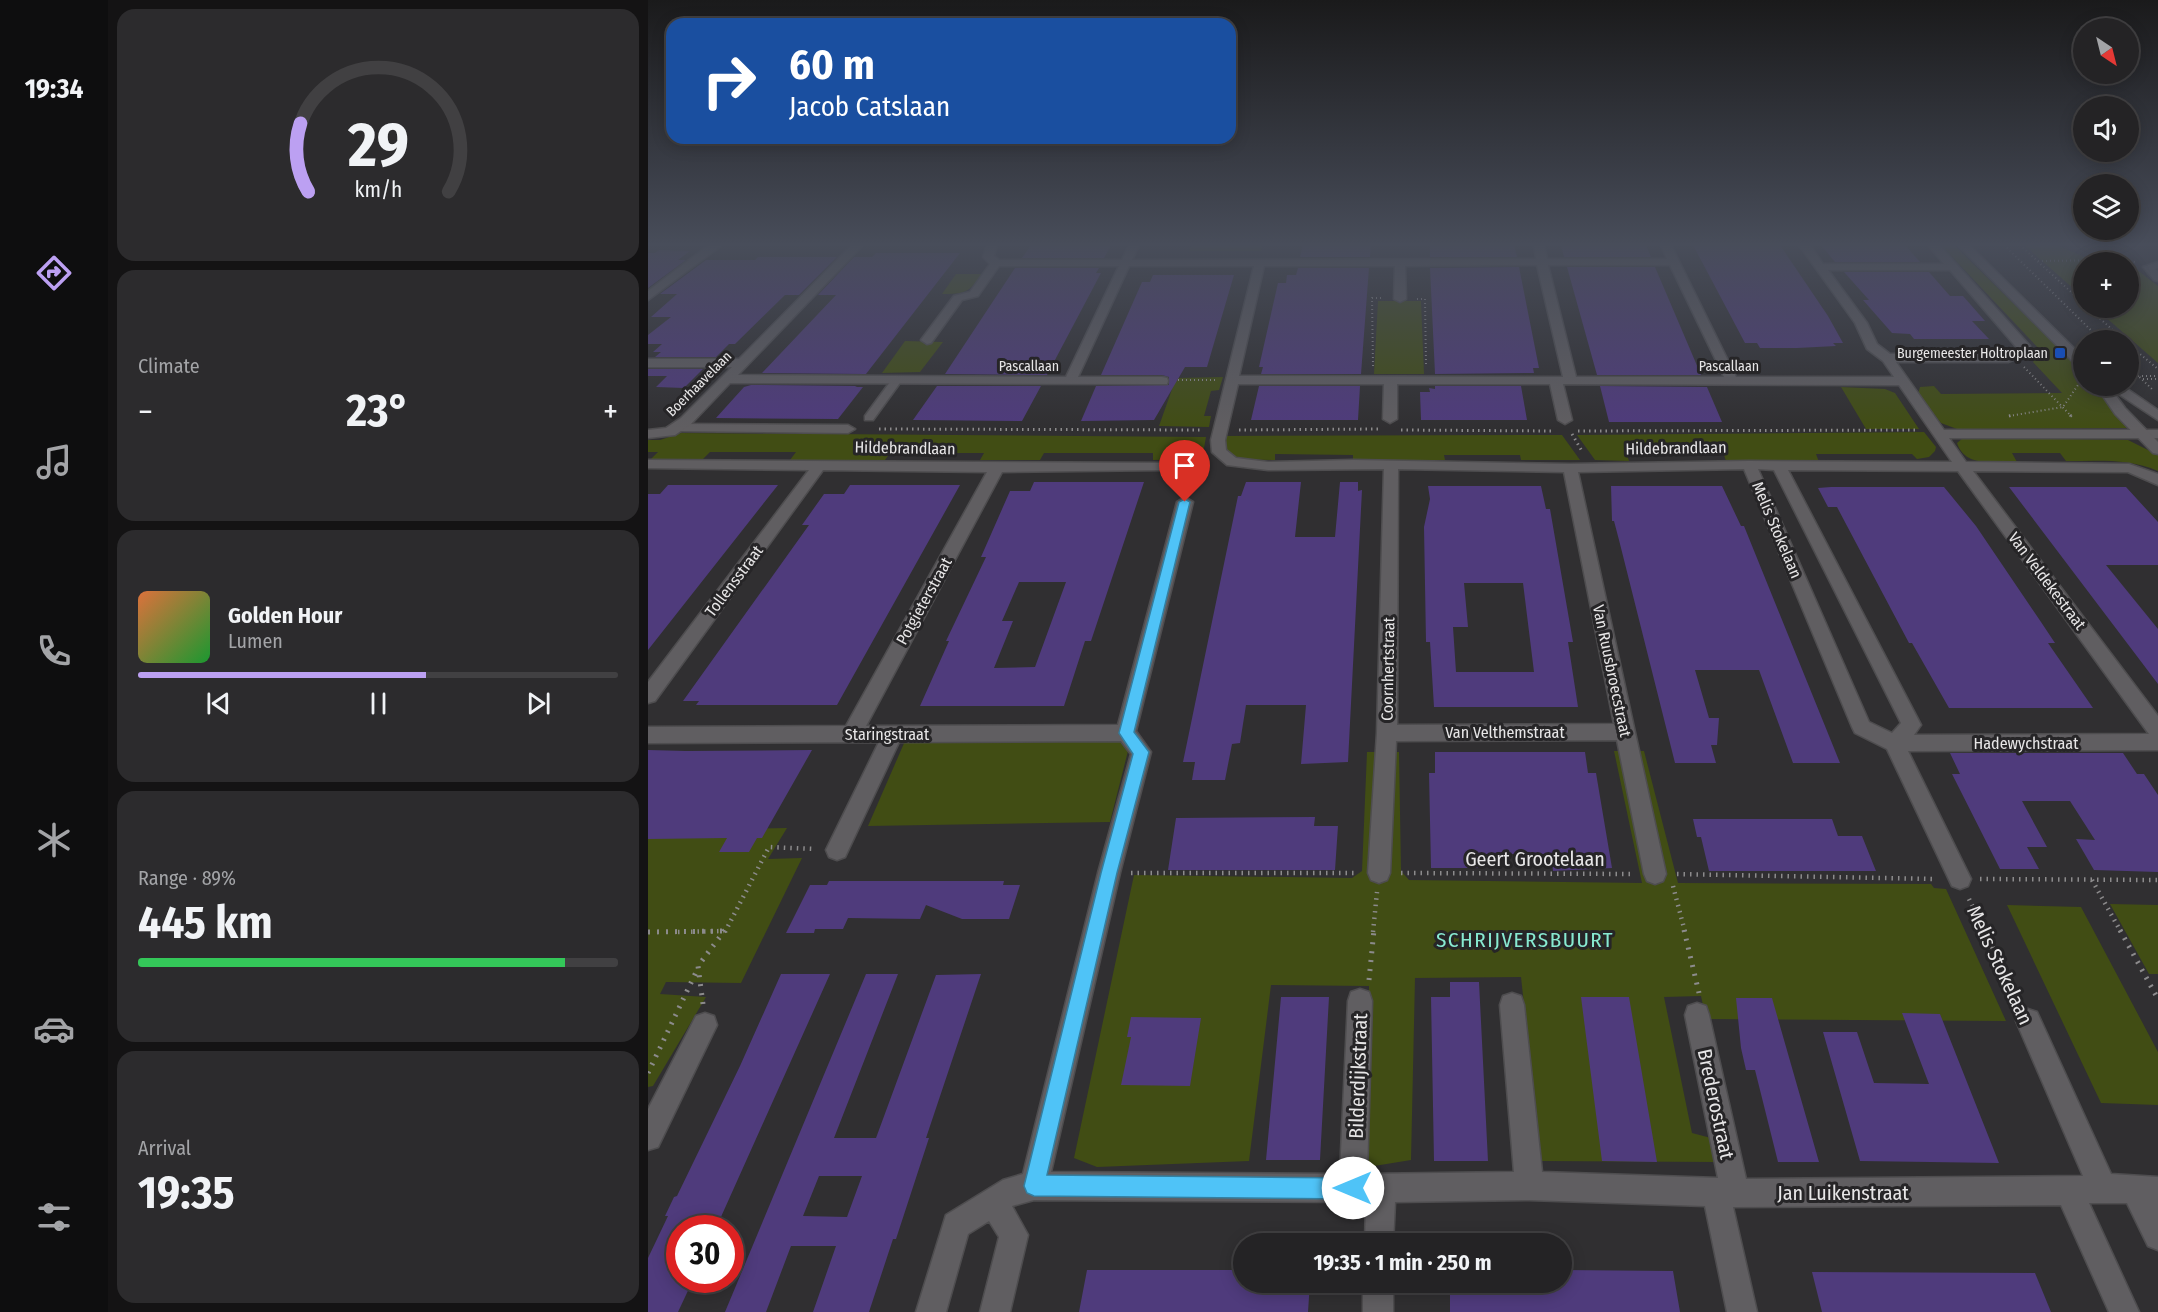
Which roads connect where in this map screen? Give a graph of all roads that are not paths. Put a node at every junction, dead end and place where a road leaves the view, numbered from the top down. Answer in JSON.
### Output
{"nodes":[{"id":1,"x":798,"y":306,"type":"edge"},
{"id":2,"x":952,"y":306,"type":"edge"},
{"id":3,"x":1105,"y":306,"type":"edge"},
{"id":4,"x":1250,"y":306,"type":"edge"},
{"id":5,"x":1553,"y":306,"type":"edge"},
{"id":6,"x":1696,"y":306,"type":"edge"},
{"id":7,"x":1848,"y":306,"type":"edge"},
{"id":8,"x":1988,"y":306,"type":"edge"},
{"id":9,"x":2024,"y":306,"type":"edge"},
{"id":10,"x":2033,"y":306,"type":"edge"},
{"id":11,"x":927,"y":340,"type":"dead end"},
{"id":12,"x":2073,"y":345,"type":"edge"},
{"id":13,"x":2073,"y":355,"type":"edge"},
{"id":14,"x":1887,"y":358,"type":"junction"},
{"id":15,"x":648,"y":363,"type":"edge"},
{"id":16,"x":743,"y":363,"type":"junction"},
{"id":17,"x":726,"y":379,"type":"junction"},
{"id":18,"x":897,"y":380,"type":"junction"},
{"id":19,"x":1232,"y":380,"type":"junction"},
{"id":20,"x":1070,"y":381,"type":"junction"},
{"id":21,"x":1162,"y":381,"type":"road end"},
{"id":22,"x":1391,"y":381,"type":"junction"},
{"id":23,"x":1556,"y":381,"type":"junction"},
{"id":24,"x":1571,"y":381,"type":"junction"},
{"id":25,"x":1732,"y":381,"type":"junction"},
{"id":26,"x":1901,"y":381,"type":"junction"},
{"id":27,"x":2109,"y":396,"type":"edge"},
{"id":28,"x":2129,"y":396,"type":"edge"},
{"id":29,"x":2158,"y":416,"type":"edge"},
{"id":30,"x":869,"y":418,"type":"dead end"},
{"id":31,"x":1567,"y":425,"type":"road end"},
{"id":32,"x":1392,"y":426,"type":"road end"},
{"id":33,"x":679,"y":428,"type":"junction"},
{"id":34,"x":848,"y":429,"type":"road end"},
{"id":35,"x":1938,"y":432,"type":"junction"},
{"id":36,"x":653,"y":434,"type":"edge"},
{"id":37,"x":2142,"y":434,"type":"junction"},
{"id":38,"x":2158,"y":434,"type":"edge"},
{"id":39,"x":2158,"y":450,"type":"edge"},
{"id":40,"x":648,"y":464,"type":"edge"},
{"id":41,"x":820,"y":465,"type":"junction"},
{"id":42,"x":1749,"y":465,"type":"junction"},
{"id":43,"x":1162,"y":466,"type":"road end"},
{"id":44,"x":1391,"y":466,"type":"junction"},
{"id":45,"x":1779,"y":466,"type":"junction"},
{"id":46,"x":997,"y":468,"type":"junction"},
{"id":47,"x":1570,"y":468,"type":"junction"},
{"id":48,"x":1963,"y":468,"type":"junction"},
{"id":49,"x":2158,"y":480,"type":"edge"},
{"id":50,"x":1185,"y":502,"type":"dead end"},
{"id":51,"x":648,"y":696,"type":"edge"},
{"id":52,"x":2158,"y":731,"type":"edge"},
{"id":53,"x":1624,"y":732,"type":"junction"},
{"id":54,"x":1126,"y":733,"type":"junction"},
{"id":55,"x":1386,"y":733,"type":"junction"},
{"id":56,"x":852,"y":734,"type":"junction"},
{"id":57,"x":893,"y":734,"type":"junction"},
{"id":58,"x":648,"y":735,"type":"edge"},
{"id":59,"x":2158,"y":742,"type":"edge"},
{"id":60,"x":1894,"y":743,"type":"junction"},
{"id":61,"x":837,"y":850,"type":"road end"},
{"id":62,"x":1379,"y":873,"type":"road end"},
{"id":63,"x":1663,"y":874,"type":"road end"},
{"id":64,"x":1960,"y":879,"type":"road end"},
{"id":65,"x":1360,"y":1001,"type":"road end"},
{"id":66,"x":1512,"y":1005,"type":"dead end"},
{"id":67,"x":1697,"y":1015,"type":"road end"},
{"id":68,"x":2028,"y":1021,"type":"road end"},
{"id":69,"x":705,"y":1025,"type":"road end"},
{"id":70,"x":648,"y":1137,"type":"edge"},
{"id":71,"x":1034,"y":1186,"type":"junction"},
{"id":72,"x":1529,"y":1186,"type":"junction"},
{"id":73,"x":1367,"y":1188,"type":"junction"},
{"id":74,"x":2103,"y":1188,"type":"junction"},
{"id":75,"x":2069,"y":1191,"type":"junction"},
{"id":76,"x":2147,"y":1191,"type":"edge"},
{"id":77,"x":1726,"y":1193,"type":"junction"},
{"id":78,"x":994,"y":1203,"type":"junction"},
{"id":79,"x":1377,"y":1233,"type":"edge"},
{"id":80,"x":2158,"y":1236,"type":"edge"},
{"id":81,"x":1378,"y":1293,"type":"edge"},
{"id":82,"x":931,"y":1312,"type":"edge"},
{"id":83,"x":995,"y":1312,"type":"edge"},
{"id":84,"x":1378,"y":1312,"type":"edge"},
{"id":85,"x":1742,"y":1312,"type":"edge"},
{"id":86,"x":2124,"y":1312,"type":"edge"}],
"edges":[{"from":1,"to":16,"type":"street","name":"Boerhaavelaan"},
{"from":2,"to":11,"type":"street"},
{"from":3,"to":20,"type":"street"},
{"from":4,"to":19,"type":"street"},
{"from":5,"to":24,"type":"street"},
{"from":6,"to":25,"type":"street"},
{"from":7,"to":14,"type":"street","name":"Van Veldekestraat"},
{"from":8,"to":14,"type":"street"},
{"from":9,"to":13,"type":"street"},
{"from":10,"to":12,"type":"street"},
{"from":14,"to":26,"type":"street","name":"Van Veldekestraat"},
{"from":15,"to":16,"type":"street"},
{"from":16,"to":17,"type":"street","name":"Boerhaavelaan"},
{"from":17,"to":18,"type":"street","name":"Pascallaan"},
{"from":17,"to":33,"type":"street","name":"Boerhaavelaan"},
{"from":18,"to":20,"type":"street","name":"Pascallaan"},
{"from":18,"to":30,"type":"lane"},
{"from":19,"to":22,"type":"street","name":"Pascallaan"},
{"from":19,"to":44,"type":"street","name":"Hildebrandlaan"},
{"from":20,"to":21,"type":"street","name":"Pascallaan"},
{"from":22,"to":23,"type":"street","name":"Pascallaan"},
{"from":22,"to":32,"type":"street"},
{"from":23,"to":24,"type":"street","name":"Pascallaan"},
{"from":23,"to":31,"type":"street"},
{"from":24,"to":25,"type":"street","name":"Pascallaan"},
{"from":25,"to":26,"type":"street","name":"Pascallaan"},
{"from":26,"to":35,"type":"street","name":"Van Veldekestraat"},
{"from":27,"to":37,"type":"street"},
{"from":28,"to":29,"type":"street"},
{"from":33,"to":34,"type":"street","name":"Hildebrandlaan"},
{"from":33,"to":36,"type":"street","name":"Boerhaavelaan"},
{"from":35,"to":37,"type":"street"},
{"from":35,"to":48,"type":"street","name":"Van Veldekestraat"},
{"from":37,"to":38,"type":"street"},
{"from":37,"to":39,"type":"street"},
{"from":40,"to":41,"type":"street","name":"Hildebrandlaan"},
{"from":41,"to":46,"type":"street","name":"Hildebrandlaan"},
{"from":41,"to":51,"type":"street","name":"Tollensstraat"},
{"from":42,"to":45,"type":"street","name":"Hildebrandlaan"},
{"from":42,"to":47,"type":"street","name":"Hildebrandlaan"},
{"from":42,"to":60,"type":"street","name":"Melis Stokelaan"},
{"from":43,"to":46,"type":"street","name":"Hildebrandlaan"},
{"from":44,"to":47,"type":"street","name":"Hildebrandlaan"},
{"from":44,"to":55,"type":"street","name":"Coornhertstraat"},
{"from":45,"to":48,"type":"street","name":"Hildebrandlaan"},
{"from":45,"to":60,"type":"street","name":"Melis Stokelaan"},
{"from":46,"to":56,"type":"street","name":"Potgieterstraat"},
{"from":47,"to":53,"type":"street","name":"Van Ruusbroecstraat"},
{"from":48,"to":49,"type":"street","name":"Hildebrandlaan"},
{"from":48,"to":52,"type":"street","name":"Van Veldekestraat"},
{"from":50,"to":54,"type":"street"},
{"from":53,"to":55,"type":"street","name":"Van Velthemstraat"},
{"from":53,"to":63,"type":"street","name":"Van Ruusbroecstraat"},
{"from":54,"to":57,"type":"street","name":"Staringstraat"},
{"from":54,"to":71,"type":"street"},
{"from":55,"to":62,"type":"street","name":"Coornhertstraat"},
{"from":56,"to":57,"type":"street","name":"Staringstraat"},
{"from":56,"to":58,"type":"street","name":"Staringstraat"},
{"from":57,"to":61,"type":"street"},
{"from":59,"to":60,"type":"street","name":"Hadewychstraat"},
{"from":60,"to":64,"type":"street"},
{"from":65,"to":73,"type":"street","name":"Bilderdijkstraat"},
{"from":66,"to":72,"type":"street"},
{"from":67,"to":77,"type":"street","name":"Brederostraat"},
{"from":68,"to":74,"type":"street","name":"Melis Stokelaan"},
{"from":69,"to":70,"type":"street"},
{"from":71,"to":73,"type":"street","name":"Jan Luikenstraat"},
{"from":71,"to":78,"type":"street","name":"Jan Luikenstraat"},
{"from":72,"to":73,"type":"street","name":"Jan Luikenstraat"},
{"from":72,"to":77,"type":"street","name":"Jan Luikenstraat"},
{"from":73,"to":79,"type":"street","name":"Bilderdijkstraat"},
{"from":74,"to":75,"type":"street","name":"Jan Luikenstraat"},
{"from":74,"to":76,"type":"street","name":"Jan Luikenstraat"},
{"from":75,"to":77,"type":"street","name":"Jan Luikenstraat"},
{"from":75,"to":86,"type":"street"},
{"from":76,"to":80,"type":"street"},
{"from":77,"to":85,"type":"street","name":"Brederostraat"},
{"from":78,"to":82,"type":"street","name":"Jan Luikenstraat"},
{"from":78,"to":83,"type":"street"},
{"from":81,"to":84,"type":"street"}]}
